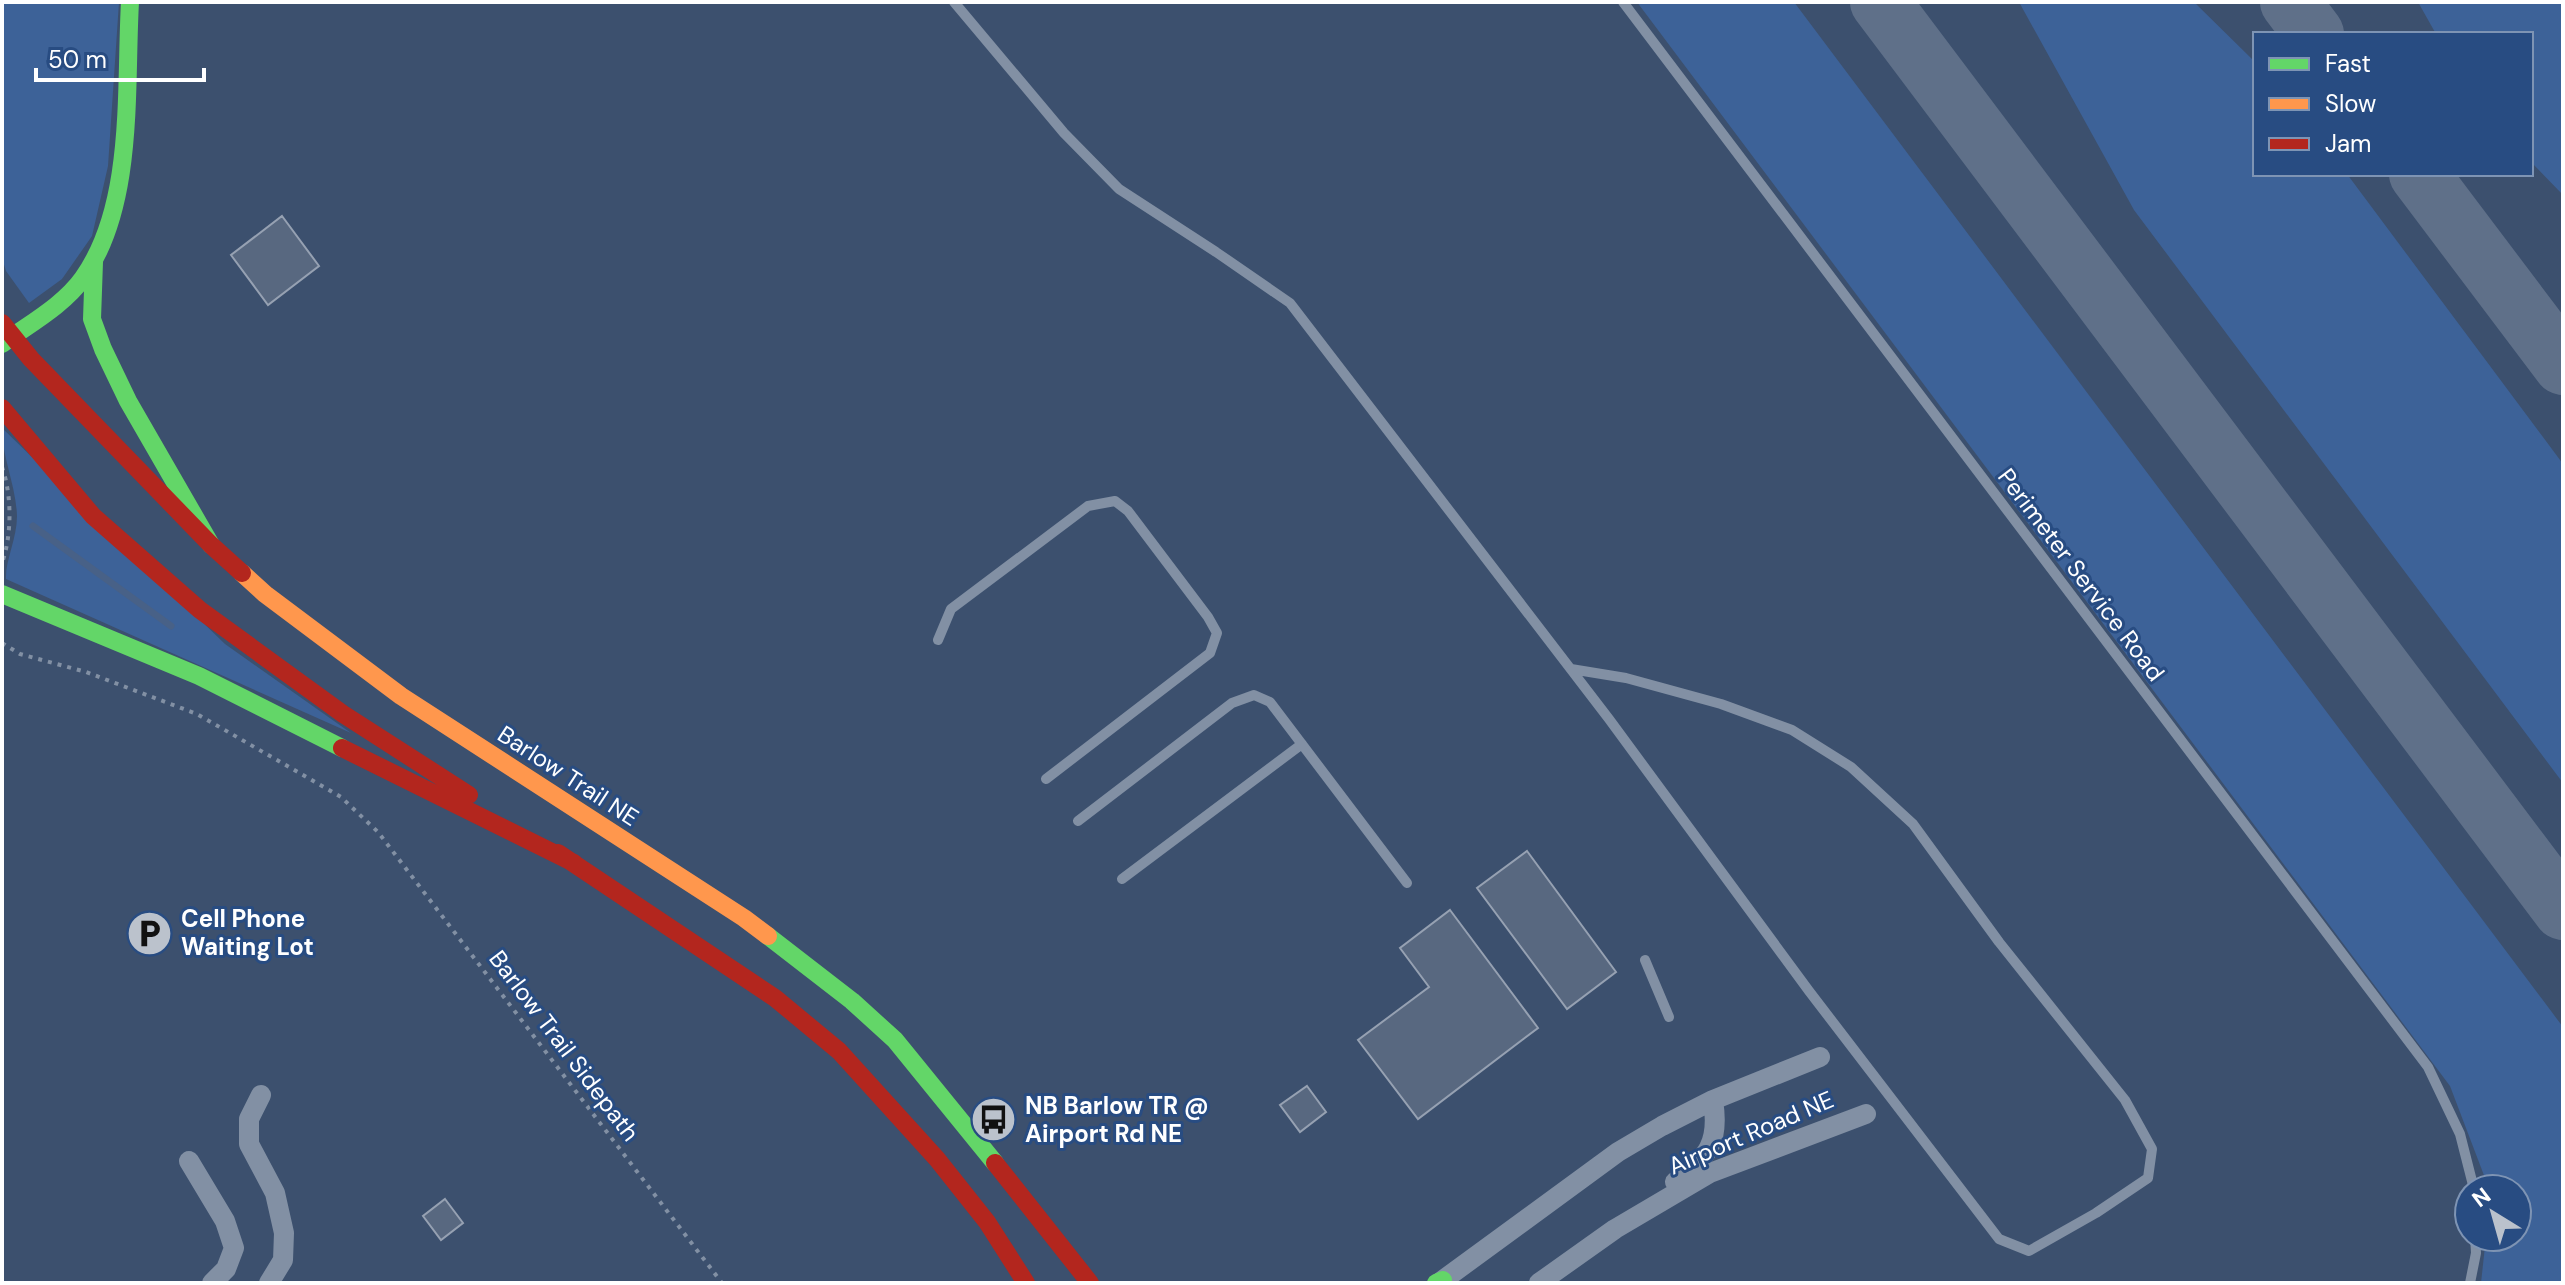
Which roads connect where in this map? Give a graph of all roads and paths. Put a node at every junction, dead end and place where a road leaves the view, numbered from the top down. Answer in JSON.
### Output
{"nodes":[{"id":1,"x":130,"y":2,"type":"edge"},
{"id":2,"x":954,"y":2,"type":"edge"},
{"id":3,"x":1623,"y":2,"type":"edge"},
{"id":4,"x":94,"y":262,"type":"junction"},
{"id":5,"x":5,"y":334,"type":"edge"},
{"id":6,"x":2,"y":408,"type":"edge"},
{"id":7,"x":2,"y":467,"type":"edge"},
{"id":8,"x":211,"y":545,"type":"junction"},
{"id":9,"x":2,"y":563,"type":"edge"},
{"id":10,"x":2,"y":594,"type":"edge"},
{"id":11,"x":938,"y":640,"type":"dead end"},
{"id":12,"x":2,"y":643,"type":"edge"},
{"id":13,"x":1571,"y":669,"type":"junction"},
{"id":14,"x":1302,"y":744,"type":"junction"},
{"id":15,"x":1046,"y":779,"type":"dead end"},
{"id":16,"x":1078,"y":821,"type":"dead end"},
{"id":17,"x":574,"y":863,"type":"junction"},
{"id":18,"x":1122,"y":879,"type":"dead end"},
{"id":19,"x":1407,"y":883,"type":"dead end"},
{"id":20,"x":1645,"y":960,"type":"dead end"},
{"id":21,"x":1669,"y":1017,"type":"dead end"},
{"id":22,"x":1820,"y":1057,"type":"dead end"},
{"id":23,"x":261,"y":1095,"type":"dead end"},
{"id":24,"x":1713,"y":1100,"type":"junction"},
{"id":25,"x":1866,"y":1114,"type":"dead end"},
{"id":26,"x":189,"y":1161,"type":"dead end"},
{"id":27,"x":2470,"y":1173,"type":"edge"},
{"id":28,"x":1041,"y":1220,"type":"junction"},
{"id":29,"x":987,"y":1222,"type":"junction"},
{"id":30,"x":1615,"y":1229,"type":"junction"},
{"id":31,"x":2476,"y":1253,"type":"edge"},
{"id":32,"x":1439,"y":1282,"type":"edge"},
{"id":33,"x":212,"y":1283,"type":"edge"},
{"id":34,"x":269,"y":1283,"type":"edge"},
{"id":35,"x":722,"y":1283,"type":"edge"},
{"id":36,"x":1026,"y":1283,"type":"edge"},
{"id":37,"x":1047,"y":1283,"type":"edge"},
{"id":38,"x":1090,"y":1283,"type":"edge"},
{"id":39,"x":1103,"y":1283,"type":"edge"},
{"id":40,"x":1539,"y":1283,"type":"edge"},
{"id":41,"x":2470,"y":1283,"type":"edge"}],
"edges":[{"from":1,"to":4,"type":"main road"},
{"from":2,"to":13,"type":"lane"},
{"from":3,"to":27,"type":"lane","name":"Perimeter Service Road"},
{"from":4,"to":5,"type":"main road"},
{"from":4,"to":8,"type":"main road"},
{"from":5,"to":8,"type":"main road","name":"Barlow Trail NE"},
{"from":6,"to":17,"type":"main road"},
{"from":7,"to":9,"type":"path"},
{"from":8,"to":28,"type":"main road","name":"Barlow Trail NE"},
{"from":10,"to":17,"type":"main road"},
{"from":11,"to":15,"type":"lane"},
{"from":12,"to":35,"type":"path","name":"Barlow Trail Sidepath"},
{"from":13,"to":13,"type":"lane"},
{"from":14,"to":16,"type":"lane"},
{"from":14,"to":18,"type":"lane"},
{"from":14,"to":19,"type":"lane"},
{"from":17,"to":29,"type":"main road"},
{"from":20,"to":21,"type":"lane"},
{"from":22,"to":24,"type":"street"},
{"from":23,"to":34,"type":"street"},
{"from":24,"to":30,"type":"street"},
{"from":24,"to":32,"type":"street"},
{"from":25,"to":30,"type":"street","name":"Airport Road NE"},
{"from":26,"to":33,"type":"street"},
{"from":28,"to":38,"type":"main road","name":"Barlow Trail NE"},
{"from":28,"to":39,"type":"main road"},
{"from":29,"to":36,"type":"main road"},
{"from":29,"to":37,"type":"main road"},
{"from":30,"to":40,"type":"street","name":"Airport Road NE"},
{"from":31,"to":41,"type":"lane"}]}
